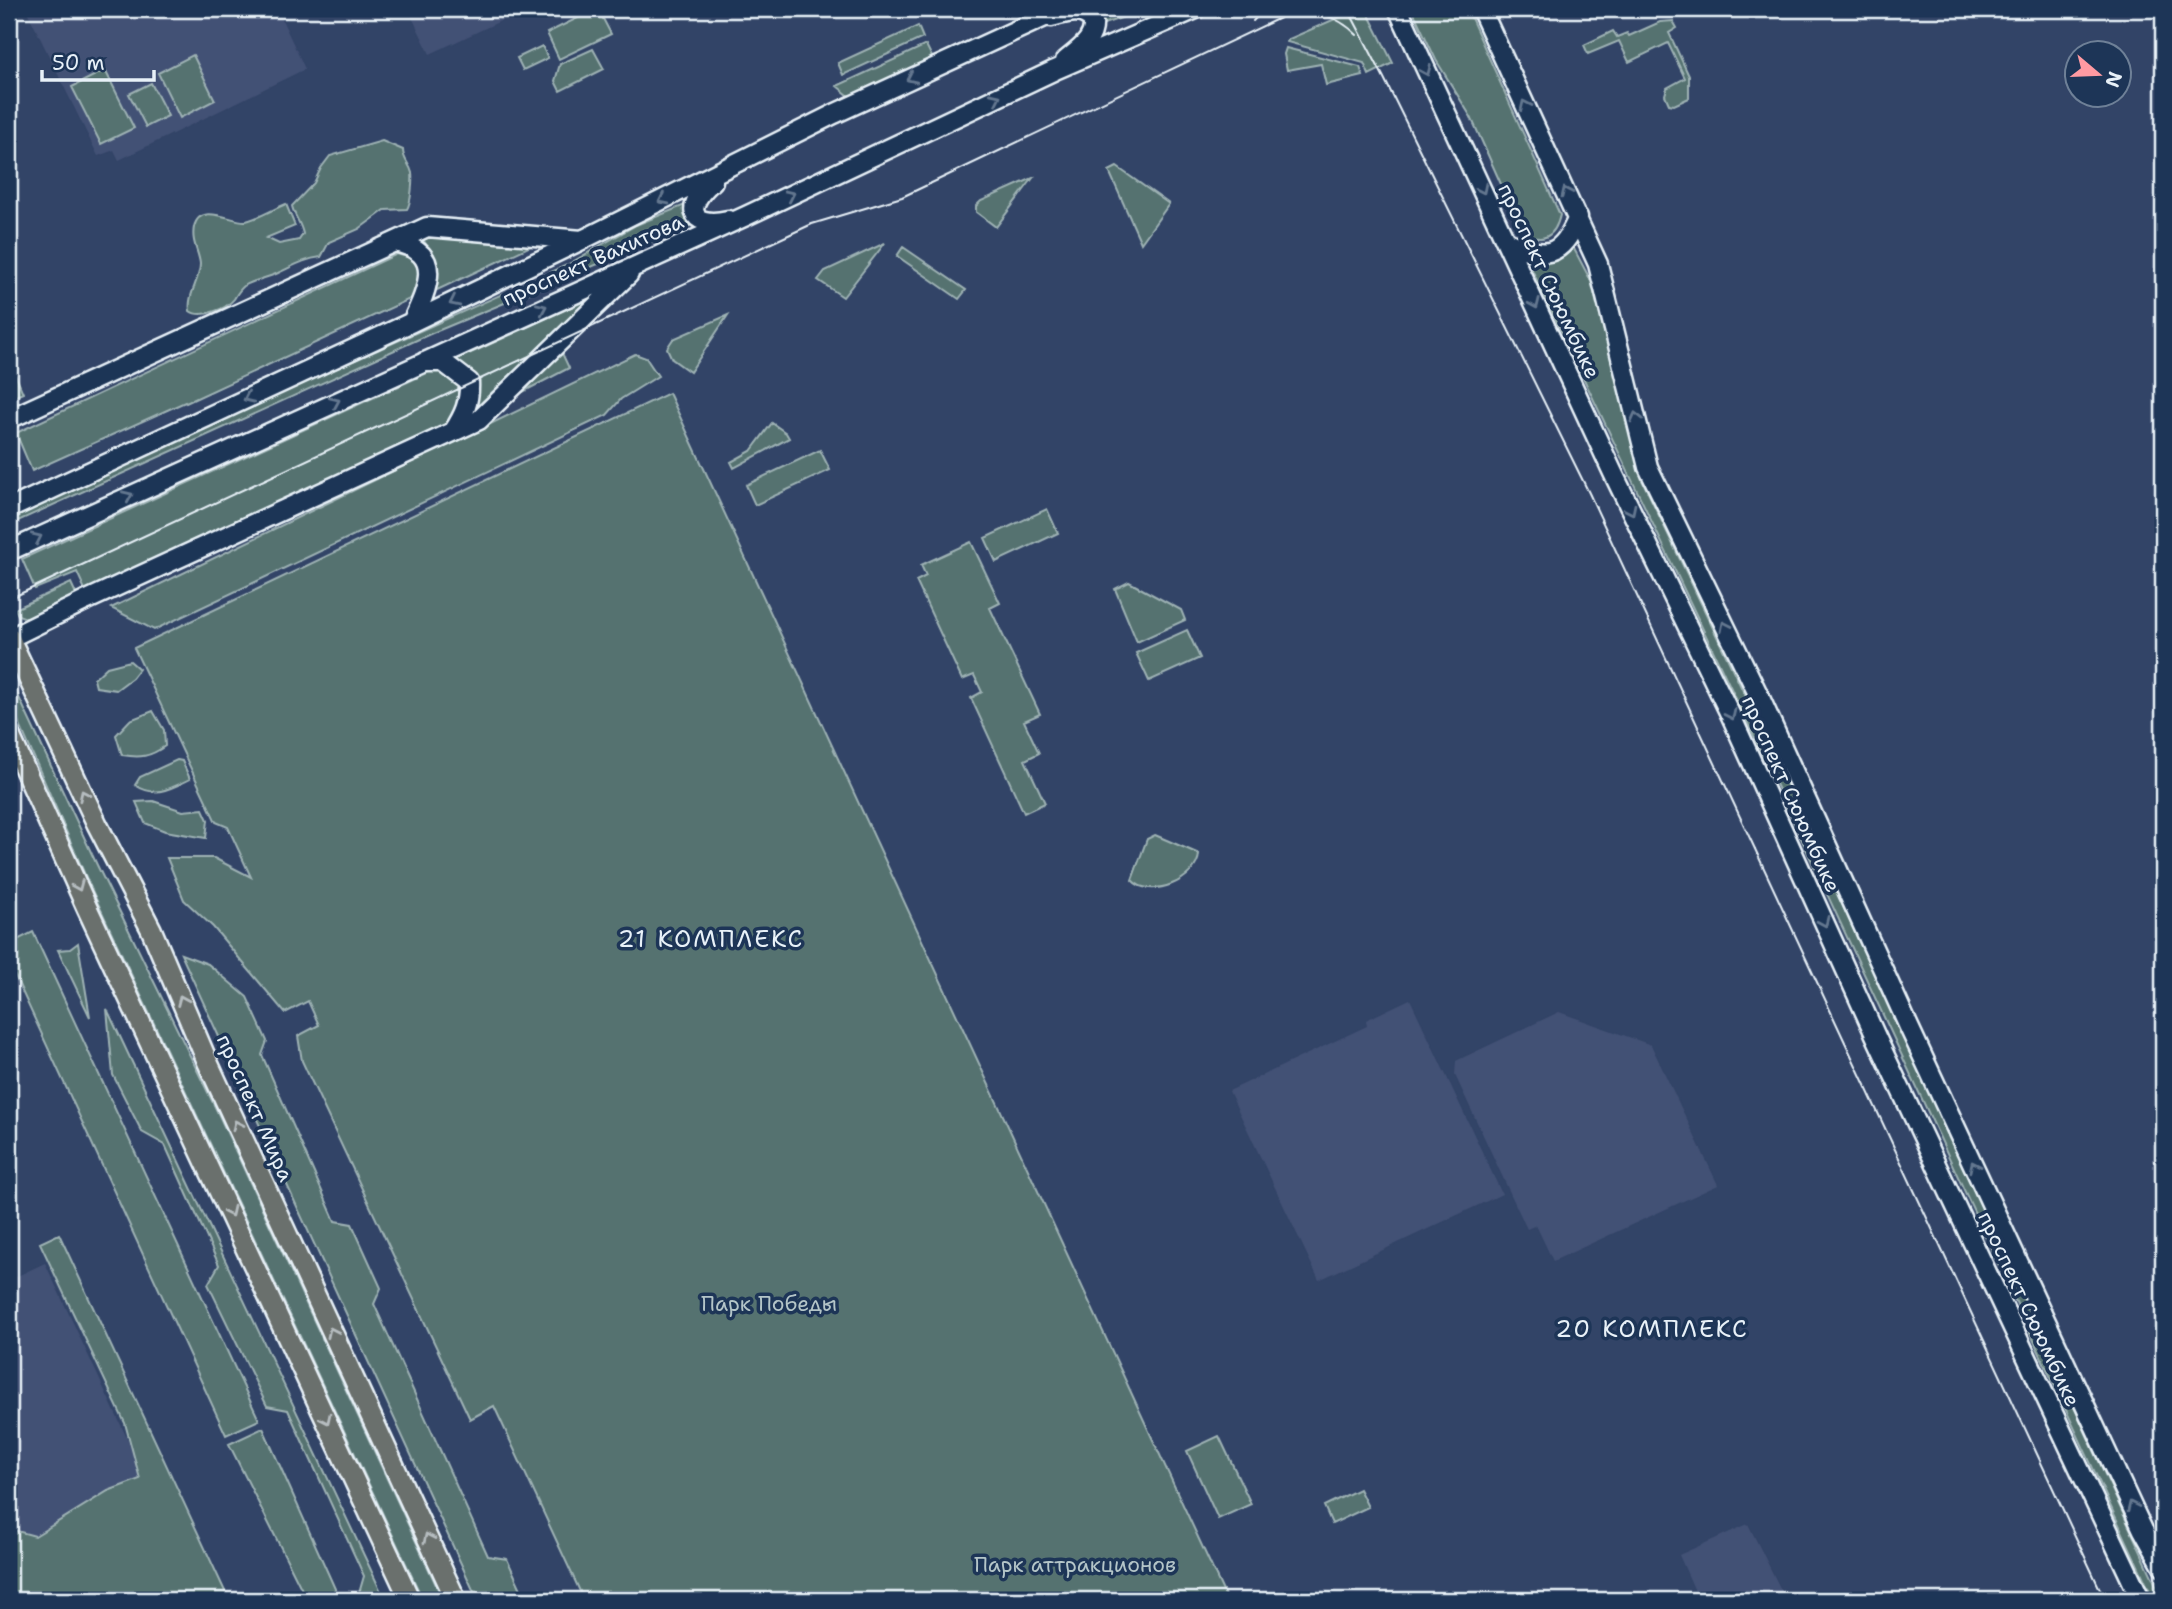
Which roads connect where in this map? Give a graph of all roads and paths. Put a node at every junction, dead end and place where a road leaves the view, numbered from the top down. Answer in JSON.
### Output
{"nodes":[{"id":1,"x":1062,"y":9,"type":"edge"},
{"id":2,"x":1196,"y":9,"type":"edge"},
{"id":3,"x":1398,"y":9,"type":"edge"},
{"id":4,"x":1480,"y":9,"type":"edge"},
{"id":5,"x":1037,"y":20,"type":"junction"},
{"id":6,"x":1055,"y":70,"type":"junction"},
{"id":7,"x":729,"y":167,"type":"junction"},
{"id":8,"x":746,"y":216,"type":"junction"},
{"id":9,"x":1578,"y":217,"type":"junction"},
{"id":10,"x":582,"y":240,"type":"junction"},
{"id":11,"x":394,"y":242,"type":"junction"},
{"id":12,"x":1507,"y":242,"type":"junction"},
{"id":13,"x":639,"y":264,"type":"junction"},
{"id":14,"x":412,"y":322,"type":"junction"},
{"id":15,"x":422,"y":362,"type":"junction"},
{"id":16,"x":9,"y":419,"type":"edge"},
{"id":17,"x":453,"y":432,"type":"junction"},
{"id":18,"x":9,"y":509,"type":"edge"},
{"id":19,"x":9,"y":551,"type":"edge"},
{"id":20,"x":9,"y":637,"type":"edge"},
{"id":21,"x":9,"y":734,"type":"edge"},
{"id":22,"x":2163,"y":1566,"type":"edge"},
{"id":23,"x":410,"y":1600,"type":"edge"},
{"id":24,"x":456,"y":1600,"type":"edge"},
{"id":25,"x":2141,"y":1600,"type":"edge"}],
"edges":[{"from":1,"to":5,"type":"main road","name":"проспект Вахитова"},
{"from":2,"to":6,"type":"main road","name":"проспект Вахитова"},
{"from":3,"to":12,"type":"main road","name":"проспект Сююмбике","one_way":true},
{"from":9,"to":4,"type":"main road","name":"проспект Сююмбике","one_way":true},
{"from":5,"to":6,"type":"main road"},
{"from":5,"to":7,"type":"main road","name":"проспект Вахитова","one_way":true},
{"from":8,"to":6,"type":"main road","name":"проспект Вахитова","one_way":true},
{"from":7,"to":8,"type":"main road"},
{"from":7,"to":10,"type":"main road","name":"проспект Вахитова","one_way":true},
{"from":8,"to":13,"type":"main road","name":"проспект Вахитова"},
{"from":9,"to":12,"type":"main road"},
{"from":22,"to":9,"type":"main road","name":"проспект Сююмбике","one_way":true},
{"from":10,"to":11,"type":"main road"},
{"from":10,"to":14,"type":"main road","name":"проспект Вахитова","one_way":true},
{"from":11,"to":14,"type":"main road"},
{"from":11,"to":16,"type":"main road"},
{"from":12,"to":25,"type":"main road","name":"проспект Сююмбике","one_way":true},
{"from":15,"to":13,"type":"main road","name":"проспект Вахитова","one_way":true},
{"from":13,"to":17,"type":"main road"},
{"from":14,"to":18,"type":"main road","name":"проспект Вахитова","one_way":true},
{"from":15,"to":17,"type":"main road"},
{"from":19,"to":15,"type":"main road","name":"проспект Вахитова","one_way":true},
{"from":17,"to":20,"type":"main road"},
{"from":24,"to":20,"type":"main road","name":"проспект Мира","one_way":true},
{"from":21,"to":23,"type":"main road","one_way":true}]}
